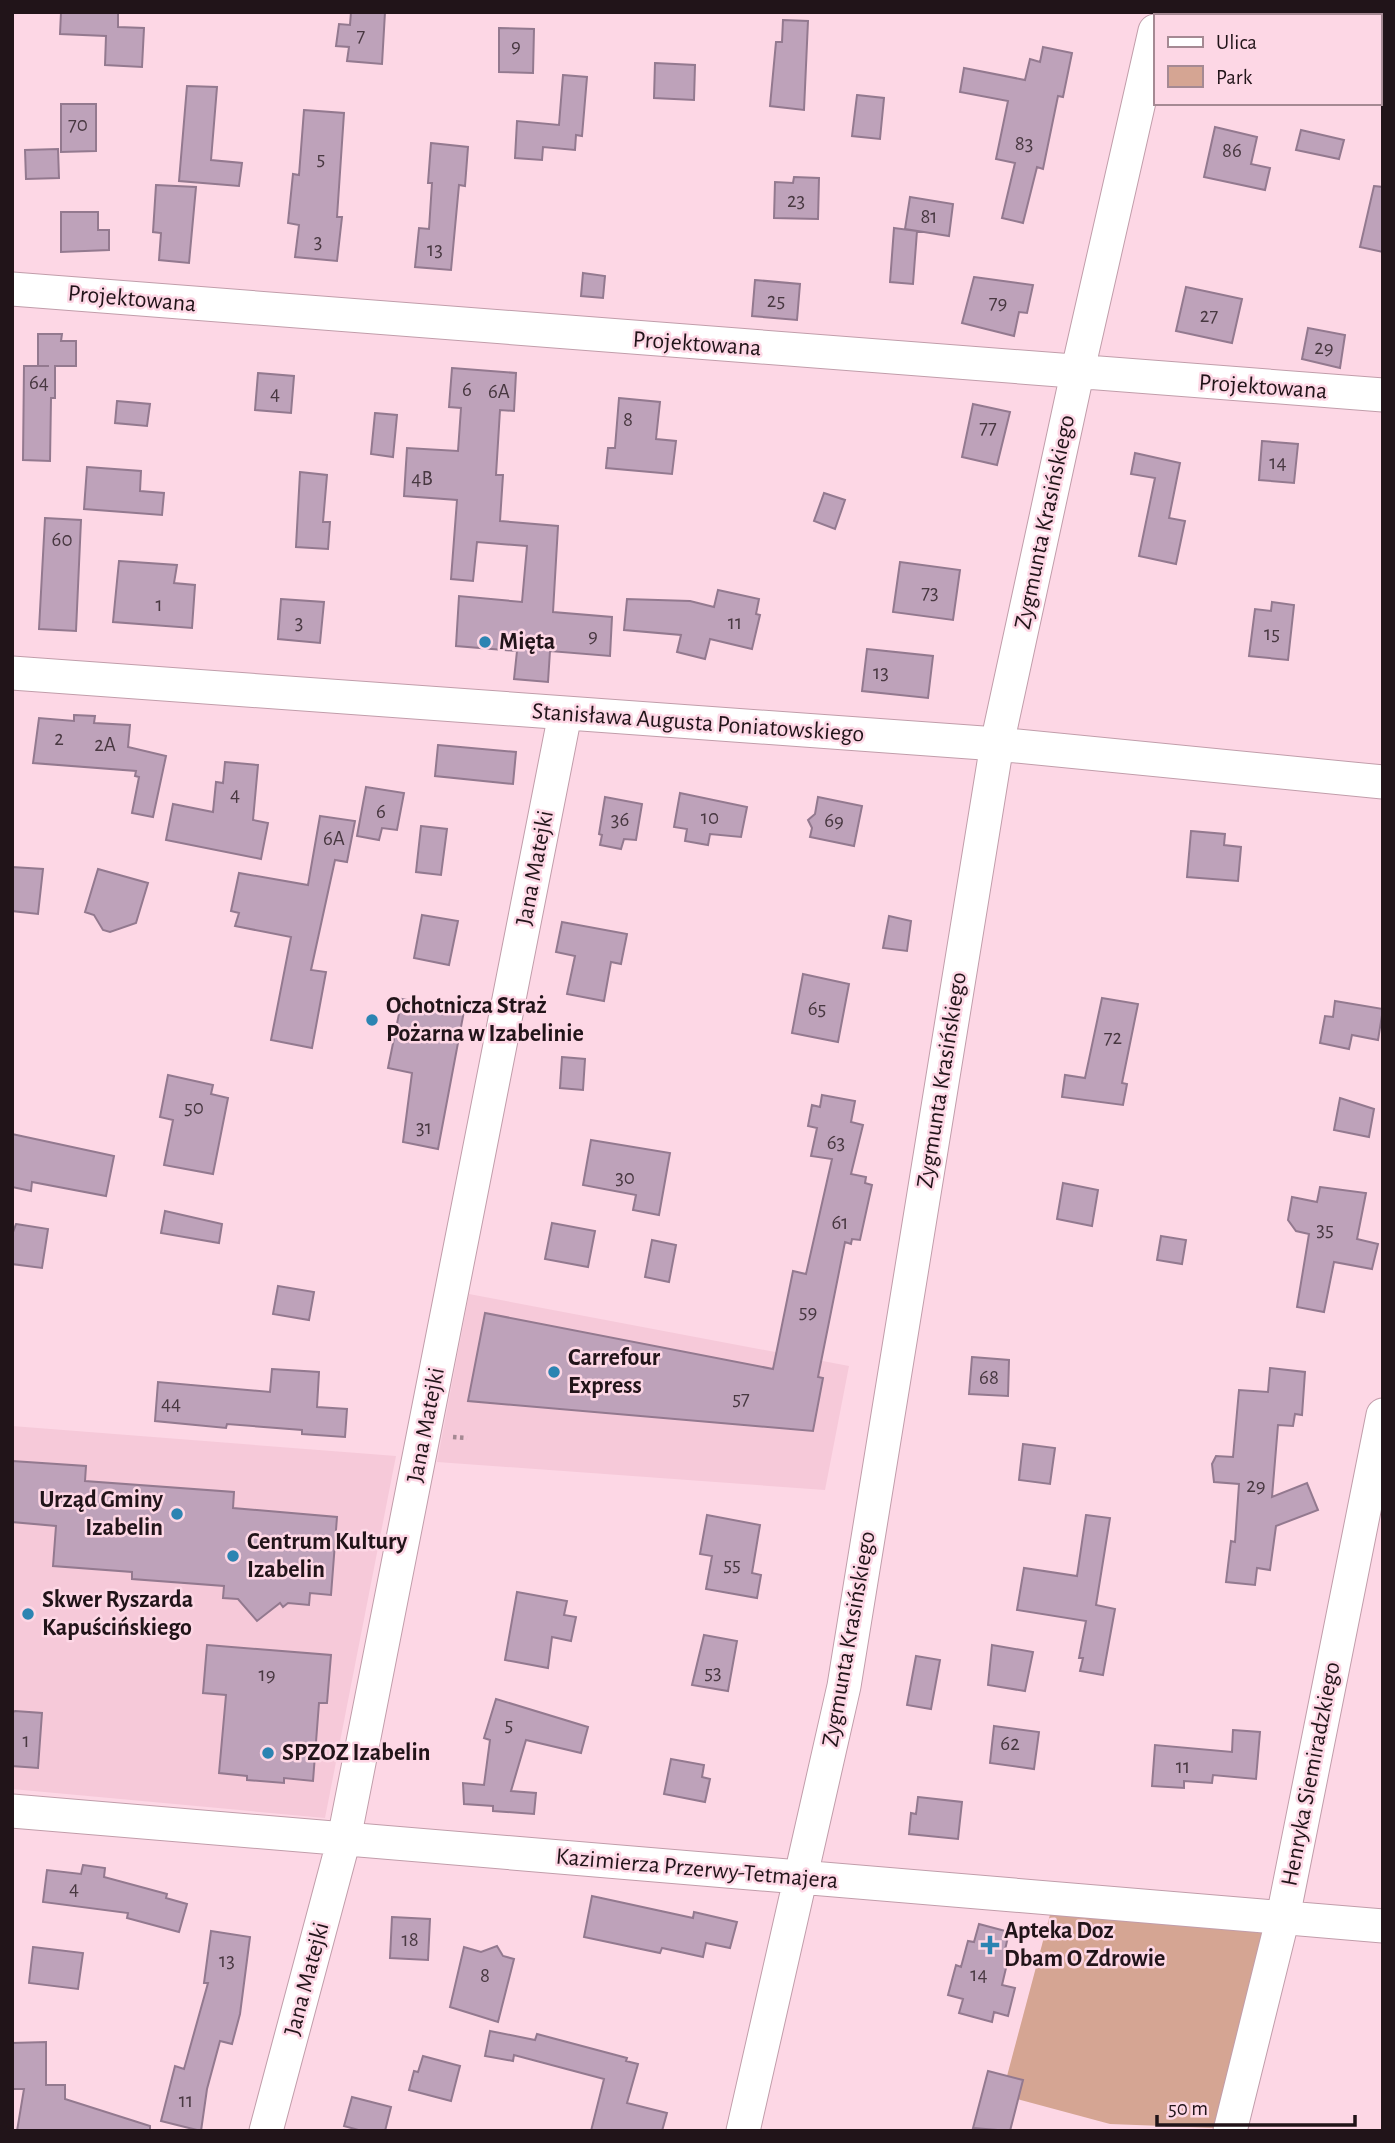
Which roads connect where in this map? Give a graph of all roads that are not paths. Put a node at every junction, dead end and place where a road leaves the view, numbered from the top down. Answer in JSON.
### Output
{"nodes":[{"id":1,"x":1154,"y":35,"type":"edge"},
{"id":2,"x":12,"y":289,"type":"edge"},
{"id":3,"x":1076,"y":374,"type":"junction"},
{"id":4,"x":1383,"y":395,"type":"edge"},
{"id":5,"x":12,"y":673,"type":"edge"},
{"id":6,"x":565,"y":714,"type":"junction"},
{"id":7,"x":997,"y":744,"type":"junction"},
{"id":8,"x":1383,"y":782,"type":"edge"},
{"id":9,"x":1383,"y":1415,"type":"edge"},
{"id":10,"x":12,"y":1811,"type":"edge"},
{"id":11,"x":344,"y":1839,"type":"junction"},
{"id":12,"x":801,"y":1878,"type":"junction"},
{"id":13,"x":1283,"y":1917,"type":"junction"},
{"id":14,"x":1383,"y":1926,"type":"edge"},
{"id":15,"x":266,"y":2131,"type":"edge"},
{"id":16,"x":743,"y":2131,"type":"edge"},
{"id":17,"x":1230,"y":2131,"type":"edge"}],
"edges":[{"from":1,"to":3,"type":"street","name":"Zygmunta Krasińskiego"},
{"from":2,"to":3,"type":"street","name":"Projektowana"},
{"from":3,"to":4,"type":"street","name":"Projektowana"},
{"from":3,"to":7,"type":"street","name":"Zygmunta Krasińskiego"},
{"from":5,"to":6,"type":"street","name":"Stanisława Augusta Poniatowskiego"},
{"from":6,"to":7,"type":"street","name":"Stanisława Augusta Poniatowskiego"},
{"from":6,"to":11,"type":"street","name":"Jana Matejki"},
{"from":7,"to":8,"type":"street","name":"Stanisława Augusta Poniatowskiego"},
{"from":7,"to":12,"type":"street","name":"Zygmunta Krasińskiego"},
{"from":9,"to":13,"type":"street","name":"Henryka Siemiradzkiego"},
{"from":10,"to":11,"type":"street","name":"Kazimierza Przerwy-Tetmajera"},
{"from":11,"to":12,"type":"street","name":"Kazimierza Przerwy-Tetmajera"},
{"from":11,"to":15,"type":"street","name":"Jana Matejki"},
{"from":12,"to":13,"type":"street","name":"Kazimierza Przerwy-Tetmajera"},
{"from":12,"to":16,"type":"street","name":"Zygmunta Krasińskiego"},
{"from":13,"to":14,"type":"street","name":"Kazimierza Przerwy-Tetmajera"},
{"from":13,"to":17,"type":"street","name":"Henryka Siemiradzkiego"}]}
